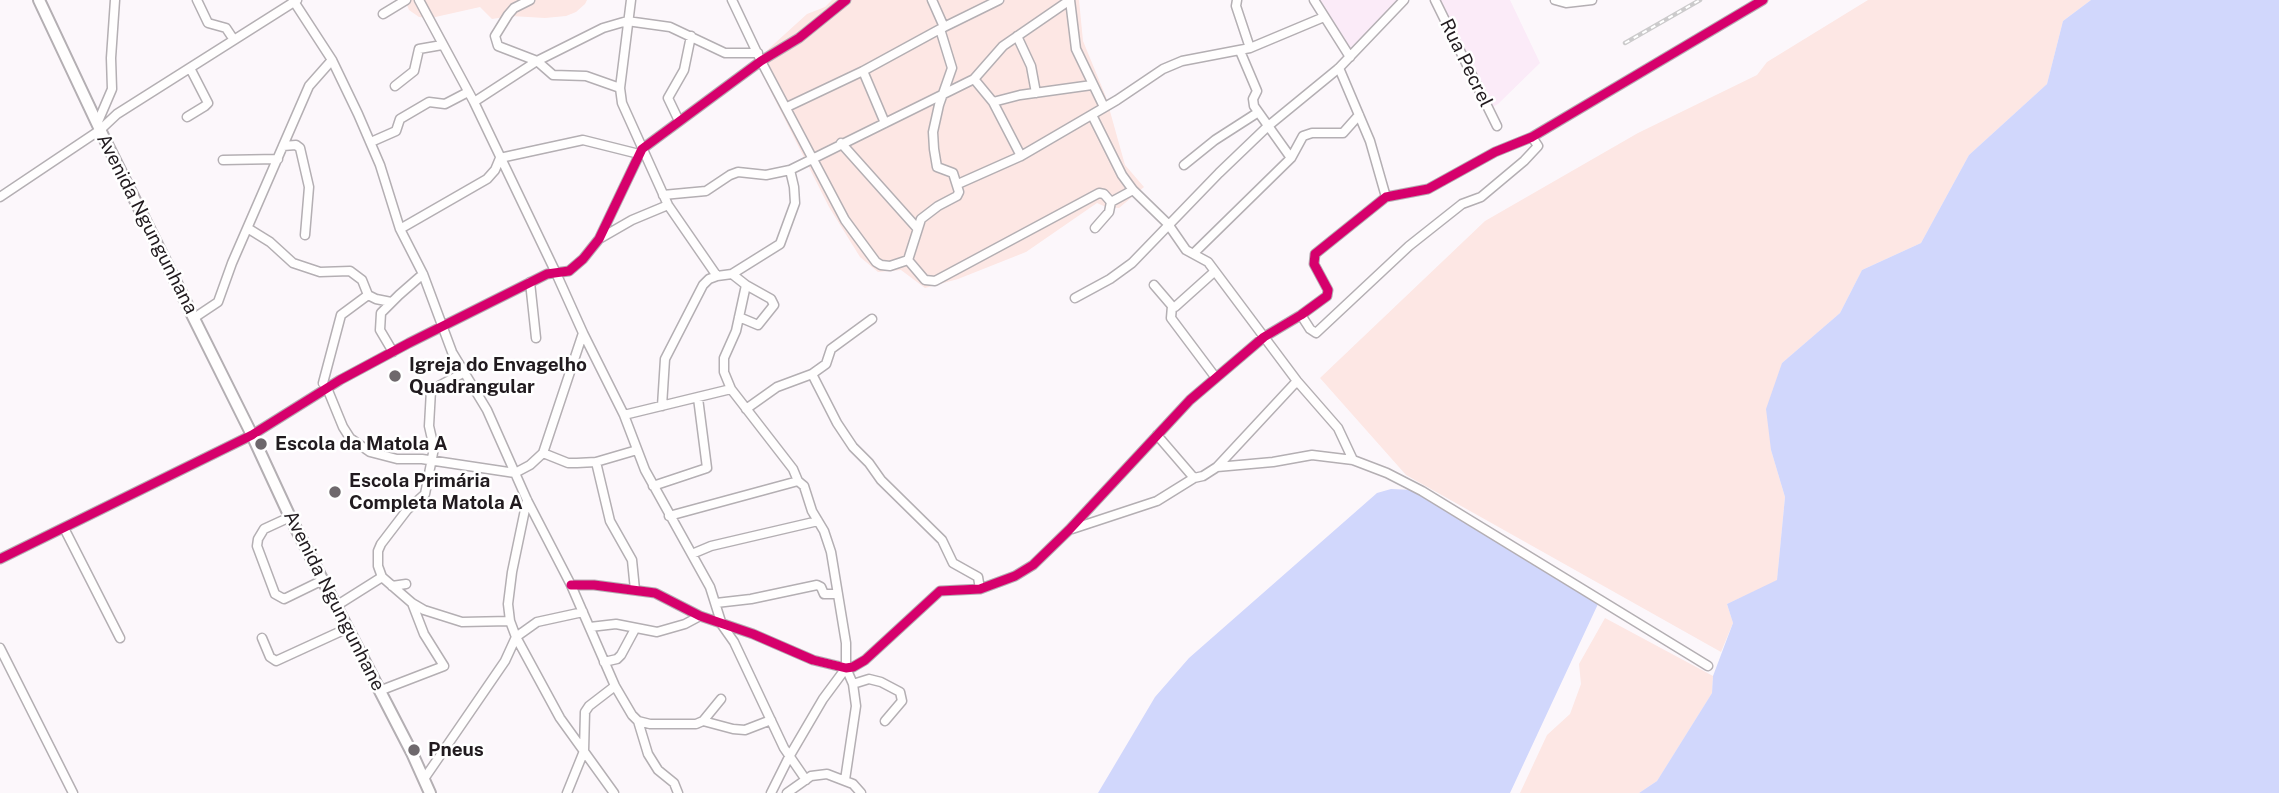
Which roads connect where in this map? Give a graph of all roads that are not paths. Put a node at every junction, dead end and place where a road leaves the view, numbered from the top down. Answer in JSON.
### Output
{"nodes":[{"id":1,"x":39,"y":0,"type":"edge"},
{"id":2,"x":115,"y":0,"type":"edge"},
{"id":3,"x":197,"y":0,"type":"edge"},
{"id":4,"x":406,"y":0,"type":"edge"},
{"id":5,"x":530,"y":0,"type":"edge"},
{"id":6,"x":631,"y":0,"type":"edge"},
{"id":7,"x":732,"y":0,"type":"edge"},
{"id":8,"x":846,"y":0,"type":"edge"},
{"id":9,"x":932,"y":0,"type":"edge"},
{"id":10,"x":999,"y":0,"type":"edge"},
{"id":11,"x":1070,"y":0,"type":"edge"},
{"id":12,"x":1237,"y":0,"type":"edge"},
{"id":13,"x":1314,"y":0,"type":"edge"},
{"id":14,"x":1404,"y":0,"type":"edge"},
{"id":15,"x":1435,"y":0,"type":"edge"},
{"id":16,"x":1555,"y":0,"type":"edge"},
{"id":17,"x":1592,"y":0,"type":"edge"},
{"id":18,"x":1763,"y":0,"type":"edge"},
{"id":19,"x":295,"y":1,"type":"edge"},
{"id":20,"x":422,"y":1,"type":"edge"},
{"id":21,"x":383,"y":14,"type":"dead end"},
{"id":22,"x":1324,"y":17,"type":"junction"},
{"id":23,"x":627,"y":21,"type":"junction"},
{"id":24,"x":942,"y":28,"type":"junction"},
{"id":25,"x":691,"y":36,"type":"junction"},
{"id":26,"x":1017,"y":36,"type":"junction"},
{"id":27,"x":234,"y":40,"type":"junction"},
{"id":28,"x":442,"y":45,"type":"junction"},
{"id":29,"x":1250,"y":48,"type":"junction"},
{"id":30,"x":1240,"y":51,"type":"junction"},
{"id":31,"x":760,"y":57,"type":"junction"},
{"id":32,"x":1350,"y":57,"type":"junction"},
{"id":33,"x":332,"y":60,"type":"junction"},
{"id":34,"x":537,"y":61,"type":"junction"},
{"id":35,"x":190,"y":68,"type":"junction"},
{"id":36,"x":1339,"y":68,"type":"junction"},
{"id":37,"x":863,"y":71,"type":"junction"},
{"id":38,"x":974,"y":79,"type":"junction"},
{"id":39,"x":1092,"y":85,"type":"junction"},
{"id":40,"x":395,"y":86,"type":"dead end"},
{"id":41,"x":620,"y":88,"type":"junction"},
{"id":42,"x":468,"y":92,"type":"junction"},
{"id":43,"x":1036,"y":93,"type":"junction"},
{"id":44,"x":944,"y":94,"type":"junction"},
{"id":45,"x":474,"y":102,"type":"junction"},
{"id":46,"x":993,"y":102,"type":"junction"},
{"id":47,"x":787,"y":107,"type":"junction"},
{"id":48,"x":1104,"y":107,"type":"junction"},
{"id":49,"x":1257,"y":113,"type":"junction"},
{"id":50,"x":1092,"y":115,"type":"junction"},
{"id":51,"x":1359,"y":115,"type":"junction"},
{"id":52,"x":187,"y":117,"type":"dead end"},
{"id":53,"x":679,"y":121,"type":"junction"},
{"id":54,"x":885,"y":123,"type":"junction"},
{"id":55,"x":1497,"y":126,"type":"dead end"},
{"id":56,"x":99,"y":127,"type":"junction"},
{"id":57,"x":1268,"y":127,"type":"junction"},
{"id":58,"x":1532,"y":137,"type":"junction"},
{"id":59,"x":371,"y":142,"type":"junction"},
{"id":60,"x":841,"y":143,"type":"junction"},
{"id":61,"x":283,"y":146,"type":"junction"},
{"id":62,"x":641,"y":151,"type":"junction"},
{"id":63,"x":1021,"y":156,"type":"junction"},
{"id":64,"x":500,"y":158,"type":"junction"},
{"id":65,"x":813,"y":158,"type":"junction"},
{"id":66,"x":1291,"y":158,"type":"junction"},
{"id":67,"x":278,"y":159,"type":"junction"},
{"id":68,"x":223,"y":160,"type":"dead end"},
{"id":69,"x":1185,"y":165,"type":"dead end"},
{"id":70,"x":790,"y":170,"type":"junction"},
{"id":71,"x":958,"y":184,"type":"junction"},
{"id":72,"x":1133,"y":190,"type":"junction"},
{"id":73,"x":663,"y":195,"type":"junction"},
{"id":74,"x":0,"y":197,"type":"edge"},
{"id":75,"x":1386,"y":197,"type":"junction"},
{"id":76,"x":1111,"y":202,"type":"junction"},
{"id":77,"x":668,"y":205,"type":"junction"},
{"id":78,"x":1168,"y":224,"type":"junction"},
{"id":79,"x":917,"y":228,"type":"junction"},
{"id":80,"x":1095,"y":228,"type":"dead end"},
{"id":81,"x":248,"y":229,"type":"junction"},
{"id":82,"x":400,"y":229,"type":"junction"},
{"id":83,"x":305,"y":235,"type":"dead end"},
{"id":84,"x":599,"y":239,"type":"junction"},
{"id":85,"x":1194,"y":253,"type":"junction"},
{"id":86,"x":908,"y":260,"type":"junction"},
{"id":87,"x":1214,"y":272,"type":"junction"},
{"id":88,"x":556,"y":273,"type":"junction"},
{"id":89,"x":422,"y":274,"type":"junction"},
{"id":90,"x":732,"y":274,"type":"junction"},
{"id":91,"x":717,"y":276,"type":"junction"},
{"id":92,"x":530,"y":282,"type":"junction"},
{"id":93,"x":746,"y":285,"type":"junction"},
{"id":94,"x":1154,"y":285,"type":"dead end"},
{"id":95,"x":368,"y":295,"type":"junction"},
{"id":96,"x":1075,"y":298,"type":"dead end"},
{"id":97,"x":391,"y":302,"type":"junction"},
{"id":98,"x":1172,"y":306,"type":"junction"},
{"id":99,"x":1301,"y":315,"type":"junction"},
{"id":100,"x":194,"y":317,"type":"junction"},
{"id":101,"x":739,"y":317,"type":"junction"},
{"id":102,"x":872,"y":318,"type":"dead end"},
{"id":103,"x":443,"y":327,"type":"junction"},
{"id":104,"x":583,"y":333,"type":"junction"},
{"id":105,"x":1264,"y":337,"type":"junction"},
{"id":106,"x":536,"y":338,"type":"dead end"},
{"id":107,"x":393,"y":352,"type":"junction"},
{"id":108,"x":463,"y":373,"type":"junction"},
{"id":109,"x":812,"y":374,"type":"junction"},
{"id":110,"x":1216,"y":378,"type":"junction"},
{"id":111,"x":1297,"y":381,"type":"junction"},
{"id":112,"x":325,"y":386,"type":"junction"},
{"id":113,"x":731,"y":389,"type":"junction"},
{"id":114,"x":698,"y":398,"type":"junction"},
{"id":115,"x":662,"y":406,"type":"junction"},
{"id":116,"x":746,"y":409,"type":"junction"},
{"id":117,"x":624,"y":415,"type":"junction"},
{"id":118,"x":252,"y":435,"type":"junction"},
{"id":119,"x":1157,"y":435,"type":"junction"},
{"id":120,"x":258,"y":447,"type":"joint"},
{"id":121,"x":637,"y":450,"type":"junction"},
{"id":122,"x":543,"y":453,"type":"junction"},
{"id":123,"x":1353,"y":460,"type":"junction"},
{"id":124,"x":432,"y":461,"type":"junction"},
{"id":125,"x":596,"y":462,"type":"junction"},
{"id":126,"x":1217,"y":467,"type":"junction"},
{"id":127,"x":515,"y":473,"type":"junction"},
{"id":128,"x":1194,"y":478,"type":"junction"},
{"id":129,"x":798,"y":481,"type":"junction"},
{"id":130,"x":653,"y":486,"type":"junction"},
{"id":131,"x":527,"y":500,"type":"junction"},
{"id":132,"x":669,"y":516,"type":"junction"},
{"id":133,"x":290,"y":517,"type":"junction"},
{"id":134,"x":818,"y":521,"type":"junction"},
{"id":135,"x":65,"y":528,"type":"junction"},
{"id":136,"x":1069,"y":530,"type":"junction"},
{"id":137,"x":692,"y":554,"type":"junction"},
{"id":138,"x":0,"y":559,"type":"edge"},
{"id":139,"x":382,"y":578,"type":"junction"},
{"id":140,"x":323,"y":580,"type":"junction"},
{"id":141,"x":406,"y":584,"type":"dead end"},
{"id":142,"x":571,"y":585,"type":"junction"},
{"id":143,"x":392,"y":586,"type":"junction"},
{"id":144,"x":980,"y":589,"type":"junction"},
{"id":145,"x":635,"y":590,"type":"junction"},
{"id":146,"x":838,"y":594,"type":"junction"},
{"id":147,"x":412,"y":603,"type":"junction"},
{"id":148,"x":716,"y":603,"type":"junction"},
{"id":149,"x":335,"y":606,"type":"junction"},
{"id":150,"x":583,"y":612,"type":"junction"},
{"id":151,"x":700,"y":616,"type":"junction"},
{"id":152,"x":510,"y":621,"type":"junction"},
{"id":153,"x":722,"y":625,"type":"junction"},
{"id":154,"x":590,"y":627,"type":"junction"},
{"id":155,"x":348,"y":628,"type":"junction"},
{"id":156,"x":635,"y":629,"type":"junction"},
{"id":157,"x":516,"y":637,"type":"junction"},
{"id":158,"x":120,"y":638,"type":"dead end"},
{"id":159,"x":262,"y":638,"type":"dead end"},
{"id":160,"x":0,"y":648,"type":"edge"},
{"id":161,"x":604,"y":662,"type":"junction"},
{"id":162,"x":1709,"y":666,"type":"dead end"},
{"id":163,"x":846,"y":668,"type":"junction"},
{"id":164,"x":853,"y":684,"type":"junction"},
{"id":165,"x":615,"y":686,"type":"junction"},
{"id":166,"x":379,"y":691,"type":"junction"},
{"id":167,"x":721,"y":699,"type":"dead end"},
{"id":168,"x":638,"y":720,"type":"junction"},
{"id":169,"x":771,"y":720,"type":"junction"},
{"id":170,"x":703,"y":721,"type":"junction"},
{"id":171,"x":886,"y":721,"type":"dead end"},
{"id":172,"x":584,"y":751,"type":"junction"},
{"id":173,"x":789,"y":757,"type":"junction"},
{"id":174,"x":424,"y":779,"type":"junction"},
{"id":175,"x":806,"y":780,"type":"junction"},
{"id":176,"x":845,"y":780,"type":"junction"},
{"id":177,"x":73,"y":793,"type":"edge"},
{"id":178,"x":430,"y":793,"type":"edge"},
{"id":179,"x":567,"y":793,"type":"edge"},
{"id":180,"x":614,"y":793,"type":"edge"},
{"id":181,"x":678,"y":793,"type":"edge"},
{"id":182,"x":771,"y":793,"type":"edge"},
{"id":183,"x":787,"y":793,"type":"edge"},
{"id":184,"x":862,"y":793,"type":"edge"}],
"edges":[{"from":1,"to":56,"type":"street","name":"Avenida Ngungunhana"},
{"from":2,"to":56,"type":"street"},
{"from":3,"to":27,"type":"street"},
{"from":4,"to":21,"type":"street"},
{"from":5,"to":34,"type":"street"},
{"from":6,"to":23,"type":"street"},
{"from":7,"to":31,"type":"street"},
{"from":8,"to":31,"type":"street"},
{"from":9,"to":24,"type":"street"},
{"from":10,"to":24,"type":"street"},
{"from":11,"to":26,"type":"street"},
{"from":11,"to":39,"type":"street"},
{"from":12,"to":29,"type":"street"},
{"from":13,"to":22,"type":"street"},
{"from":14,"to":32,"type":"street"},
{"from":15,"to":55,"type":"street","name":"Rua Pecrel"},
{"from":16,"to":17,"type":"street"},
{"from":18,"to":58,"type":"street"},
{"from":19,"to":27,"type":"street"},
{"from":19,"to":33,"type":"street"},
{"from":20,"to":28,"type":"street"},
{"from":22,"to":29,"type":"street"},
{"from":22,"to":32,"type":"street"},
{"from":23,"to":25,"type":"street"},
{"from":23,"to":34,"type":"street"},
{"from":23,"to":41,"type":"street"},
{"from":24,"to":37,"type":"street"},
{"from":24,"to":44,"type":"street"},
{"from":25,"to":31,"type":"street"},
{"from":25,"to":53,"type":"street"},
{"from":26,"to":38,"type":"street"},
{"from":26,"to":43,"type":"street"},
{"from":27,"to":35,"type":"street"},
{"from":28,"to":40,"type":"street"},
{"from":28,"to":42,"type":"street"},
{"from":29,"to":30,"type":"street"},
{"from":30,"to":48,"type":"street"},
{"from":30,"to":49,"type":"street"},
{"from":31,"to":47,"type":"street"},
{"from":31,"to":53,"type":"street"},
{"from":32,"to":36,"type":"street"},
{"from":33,"to":59,"type":"street"},
{"from":33,"to":61,"type":"street"},
{"from":34,"to":41,"type":"street"},
{"from":34,"to":45,"type":"street"},
{"from":35,"to":52,"type":"street"},
{"from":35,"to":56,"type":"street"},
{"from":36,"to":51,"type":"street"},
{"from":36,"to":57,"type":"street"},
{"from":37,"to":47,"type":"street"},
{"from":37,"to":54,"type":"street"},
{"from":38,"to":44,"type":"street"},
{"from":38,"to":46,"type":"street"},
{"from":39,"to":43,"type":"street"},
{"from":39,"to":48,"type":"street"},
{"from":41,"to":62,"type":"street"},
{"from":42,"to":45,"type":"street"},
{"from":42,"to":59,"type":"street"},
{"from":43,"to":46,"type":"street"},
{"from":44,"to":54,"type":"street"},
{"from":44,"to":71,"type":"street"},
{"from":45,"to":64,"type":"street"},
{"from":46,"to":63,"type":"street"},
{"from":47,"to":65,"type":"street"},
{"from":48,"to":50,"type":"street"},
{"from":49,"to":57,"type":"street"},
{"from":49,"to":69,"type":"street"},
{"from":50,"to":63,"type":"street"},
{"from":50,"to":72,"type":"street"},
{"from":51,"to":66,"type":"street"},
{"from":51,"to":75,"type":"street"},
{"from":53,"to":62,"type":"street"},
{"from":54,"to":60,"type":"street"},
{"from":56,"to":74,"type":"street"},
{"from":56,"to":100,"type":"street","name":"Avenida Ngungunhana"},
{"from":57,"to":66,"type":"street"},
{"from":57,"to":78,"type":"street"},
{"from":58,"to":75,"type":"street"},
{"from":58,"to":99,"type":"street"},
{"from":59,"to":82,"type":"street"},
{"from":60,"to":65,"type":"street"},
{"from":60,"to":79,"type":"street"},
{"from":61,"to":67,"type":"street"},
{"from":61,"to":83,"type":"street"},
{"from":62,"to":64,"type":"street"},
{"from":62,"to":73,"type":"street"},
{"from":62,"to":84,"type":"street"},
{"from":63,"to":71,"type":"street"},
{"from":64,"to":82,"type":"street"},
{"from":64,"to":88,"type":"street"},
{"from":65,"to":70,"type":"street"},
{"from":65,"to":86,"type":"street"},
{"from":66,"to":85,"type":"street"},
{"from":67,"to":68,"type":"street"},
{"from":67,"to":81,"type":"street"},
{"from":70,"to":73,"type":"street"},
{"from":70,"to":90,"type":"street"},
{"from":71,"to":79,"type":"street"},
{"from":72,"to":76,"type":"street"},
{"from":72,"to":78,"type":"street"},
{"from":73,"to":77,"type":"street"},
{"from":75,"to":99,"type":"street"},
{"from":76,"to":80,"type":"street"},
{"from":76,"to":86,"type":"street"},
{"from":77,"to":84,"type":"street"},
{"from":77,"to":91,"type":"street"},
{"from":78,"to":85,"type":"street"},
{"from":78,"to":96,"type":"street"},
{"from":79,"to":86,"type":"street"},
{"from":81,"to":95,"type":"street"},
{"from":81,"to":100,"type":"street"},
{"from":82,"to":89,"type":"street"},
{"from":84,"to":88,"type":"street"},
{"from":85,"to":87,"type":"street"},
{"from":87,"to":98,"type":"street"},
{"from":87,"to":105,"type":"street"},
{"from":88,"to":92,"type":"street"},
{"from":88,"to":104,"type":"street"},
{"from":89,"to":97,"type":"street"},
{"from":89,"to":103,"type":"street"},
{"from":90,"to":91,"type":"street"},
{"from":90,"to":93,"type":"street"},
{"from":91,"to":115,"type":"street"},
{"from":92,"to":103,"type":"street"},
{"from":92,"to":106,"type":"street"},
{"from":93,"to":101,"type":"street"},
{"from":93,"to":101,"type":"street"},
{"from":94,"to":98,"type":"street"},
{"from":95,"to":97,"type":"street"},
{"from":95,"to":112,"type":"street"},
{"from":97,"to":107,"type":"street"},
{"from":98,"to":110,"type":"street"},
{"from":99,"to":105,"type":"street"},
{"from":100,"to":118,"type":"street","name":"Avenida Ngungunhana"},
{"from":101,"to":113,"type":"street"},
{"from":102,"to":109,"type":"street"},
{"from":103,"to":107,"type":"street"},
{"from":103,"to":108,"type":"street"},
{"from":104,"to":117,"type":"street"},
{"from":104,"to":122,"type":"street"},
{"from":105,"to":110,"type":"street"},
{"from":105,"to":111,"type":"street"},
{"from":107,"to":112,"type":"street"},
{"from":108,"to":124,"type":"street"},
{"from":108,"to":127,"type":"street"},
{"from":109,"to":116,"type":"street"},
{"from":109,"to":144,"type":"street"},
{"from":110,"to":119,"type":"street"},
{"from":111,"to":123,"type":"street"},
{"from":111,"to":126,"type":"street"},
{"from":112,"to":118,"type":"street"},
{"from":112,"to":124,"type":"street"},
{"from":113,"to":114,"type":"street"},
{"from":113,"to":116,"type":"street"},
{"from":114,"to":115,"type":"street"},
{"from":114,"to":130,"type":"street"},
{"from":115,"to":117,"type":"street"},
{"from":116,"to":129,"type":"street"},
{"from":117,"to":121,"type":"street"},
{"from":118,"to":120,"type":"street","name":"Avenida Ngungunhana"},
{"from":118,"to":135,"type":"street"},
{"from":119,"to":128,"type":"street"},
{"from":119,"to":136,"type":"street"},
{"from":120,"to":133,"type":"street","name":"Avenida Ngungunhane"},
{"from":121,"to":125,"type":"street"},
{"from":121,"to":130,"type":"street"},
{"from":122,"to":125,"type":"street"},
{"from":122,"to":127,"type":"street"},
{"from":123,"to":126,"type":"street"},
{"from":123,"to":162,"type":"street"},
{"from":124,"to":127,"type":"street"},
{"from":124,"to":139,"type":"street"},
{"from":125,"to":145,"type":"street"},
{"from":126,"to":128,"type":"street"},
{"from":127,"to":131,"type":"street"},
{"from":128,"to":136,"type":"street"},
{"from":129,"to":132,"type":"street"},
{"from":129,"to":134,"type":"street"},
{"from":130,"to":132,"type":"street"},
{"from":131,"to":142,"type":"street"},
{"from":131,"to":152,"type":"street"},
{"from":132,"to":137,"type":"street"},
{"from":133,"to":140,"type":"street","name":"Avenida Ngungunhane"},
{"from":133,"to":140,"type":"street"},
{"from":134,"to":137,"type":"street"},
{"from":134,"to":146,"type":"street"},
{"from":135,"to":138,"type":"street"},
{"from":135,"to":158,"type":"street"},
{"from":136,"to":144,"type":"street"},
{"from":137,"to":148,"type":"street"},
{"from":139,"to":143,"type":"street"},
{"from":139,"to":149,"type":"street"},
{"from":140,"to":149,"type":"street","name":"Avenida Ngungunhane"},
{"from":141,"to":143,"type":"street"},
{"from":142,"to":145,"type":"street"},
{"from":142,"to":150,"type":"street"},
{"from":143,"to":147,"type":"street"},
{"from":144,"to":163,"type":"street"},
{"from":145,"to":151,"type":"street"},
{"from":146,"to":148,"type":"street"},
{"from":146,"to":163,"type":"street"},
{"from":147,"to":152,"type":"street"},
{"from":147,"to":166,"type":"street"},
{"from":148,"to":153,"type":"street"},
{"from":149,"to":155,"type":"street","name":"Avenida Ngungunhane"},
{"from":150,"to":154,"type":"street"},
{"from":150,"to":157,"type":"street"},
{"from":151,"to":153,"type":"street"},
{"from":151,"to":156,"type":"street"},
{"from":152,"to":157,"type":"street"},
{"from":153,"to":163,"type":"street"},
{"from":153,"to":169,"type":"street"},
{"from":154,"to":156,"type":"street"},
{"from":154,"to":161,"type":"street"},
{"from":155,"to":159,"type":"street"},
{"from":155,"to":166,"type":"street","name":"Avenida Ngungunhane"},
{"from":156,"to":161,"type":"street"},
{"from":157,"to":172,"type":"street"},
{"from":157,"to":174,"type":"street"},
{"from":160,"to":177,"type":"street"},
{"from":161,"to":165,"type":"street"},
{"from":163,"to":164,"type":"street"},
{"from":163,"to":173,"type":"street"},
{"from":164,"to":171,"type":"street"},
{"from":164,"to":176,"type":"street"},
{"from":165,"to":168,"type":"street"},
{"from":165,"to":172,"type":"street"},
{"from":166,"to":174,"type":"street","name":"Avenida Ngungunhane"},
{"from":167,"to":170,"type":"street"},
{"from":168,"to":170,"type":"street"},
{"from":168,"to":181,"type":"street"},
{"from":169,"to":170,"type":"street"},
{"from":169,"to":173,"type":"street"},
{"from":172,"to":179,"type":"street"},
{"from":172,"to":180,"type":"street"},
{"from":173,"to":175,"type":"street"},
{"from":173,"to":182,"type":"street"},
{"from":174,"to":178,"type":"street","name":"Avenida Ngungunhane"},
{"from":175,"to":176,"type":"street"},
{"from":175,"to":183,"type":"street"},
{"from":176,"to":184,"type":"street"}]}
